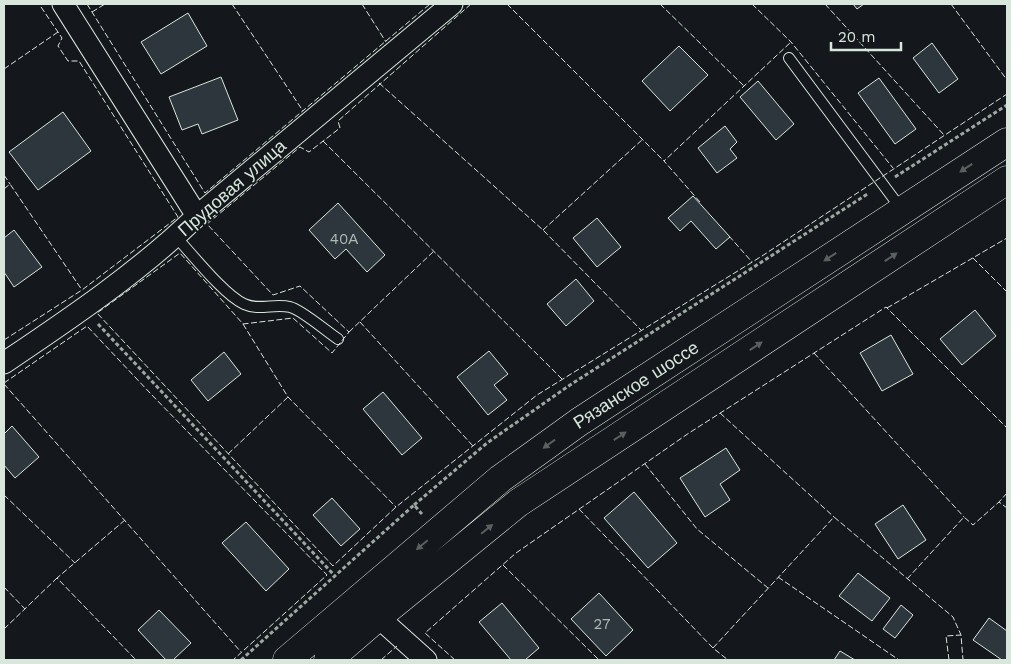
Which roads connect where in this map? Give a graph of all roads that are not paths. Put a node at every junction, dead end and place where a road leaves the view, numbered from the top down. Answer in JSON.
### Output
{"nodes":[{"id":1,"x":63,"y":4,"type":"edge"},
{"id":2,"x":452,"y":4,"type":"edge"},
{"id":3,"x":789,"y":58,"type":"dead end"},
{"id":4,"x":1007,"y":142,"type":"edge"},
{"id":5,"x":1007,"y":180,"type":"edge"},
{"id":6,"x":902,"y":210,"type":"junction"},
{"id":7,"x":197,"y":216,"type":"junction"},
{"id":8,"x":176,"y":237,"type":"junction"},
{"id":9,"x":338,"y":339,"type":"dead end"},
{"id":10,"x":4,"y":363,"type":"edge"},
{"id":11,"x":378,"y":617,"type":"junction"},
{"id":12,"x":287,"y":660,"type":"edge"},
{"id":13,"x":328,"y":660,"type":"edge"},
{"id":14,"x":426,"y":660,"type":"edge"}],
"edges":[{"from":1,"to":7,"type":"street"},
{"from":2,"to":7,"type":"street","name":"Прудовая улица"},
{"from":3,"to":6,"type":"lane"},
{"from":4,"to":6,"type":"main road","name":"Рязанское шоссе","one_way":true},
{"from":11,"to":5,"type":"main road","name":"Рязанское шоссе","one_way":true},
{"from":6,"to":12,"type":"main road","name":"Рязанское шоссе","one_way":true},
{"from":7,"to":8,"type":"street","name":"Прудовая улица"},
{"from":8,"to":9,"type":"lane"},
{"from":8,"to":10,"type":"street","name":"Прудовая улица"},
{"from":11,"to":13,"type":"main road","name":"Рязанское шоссе"},
{"from":11,"to":14,"type":"street"}]}
